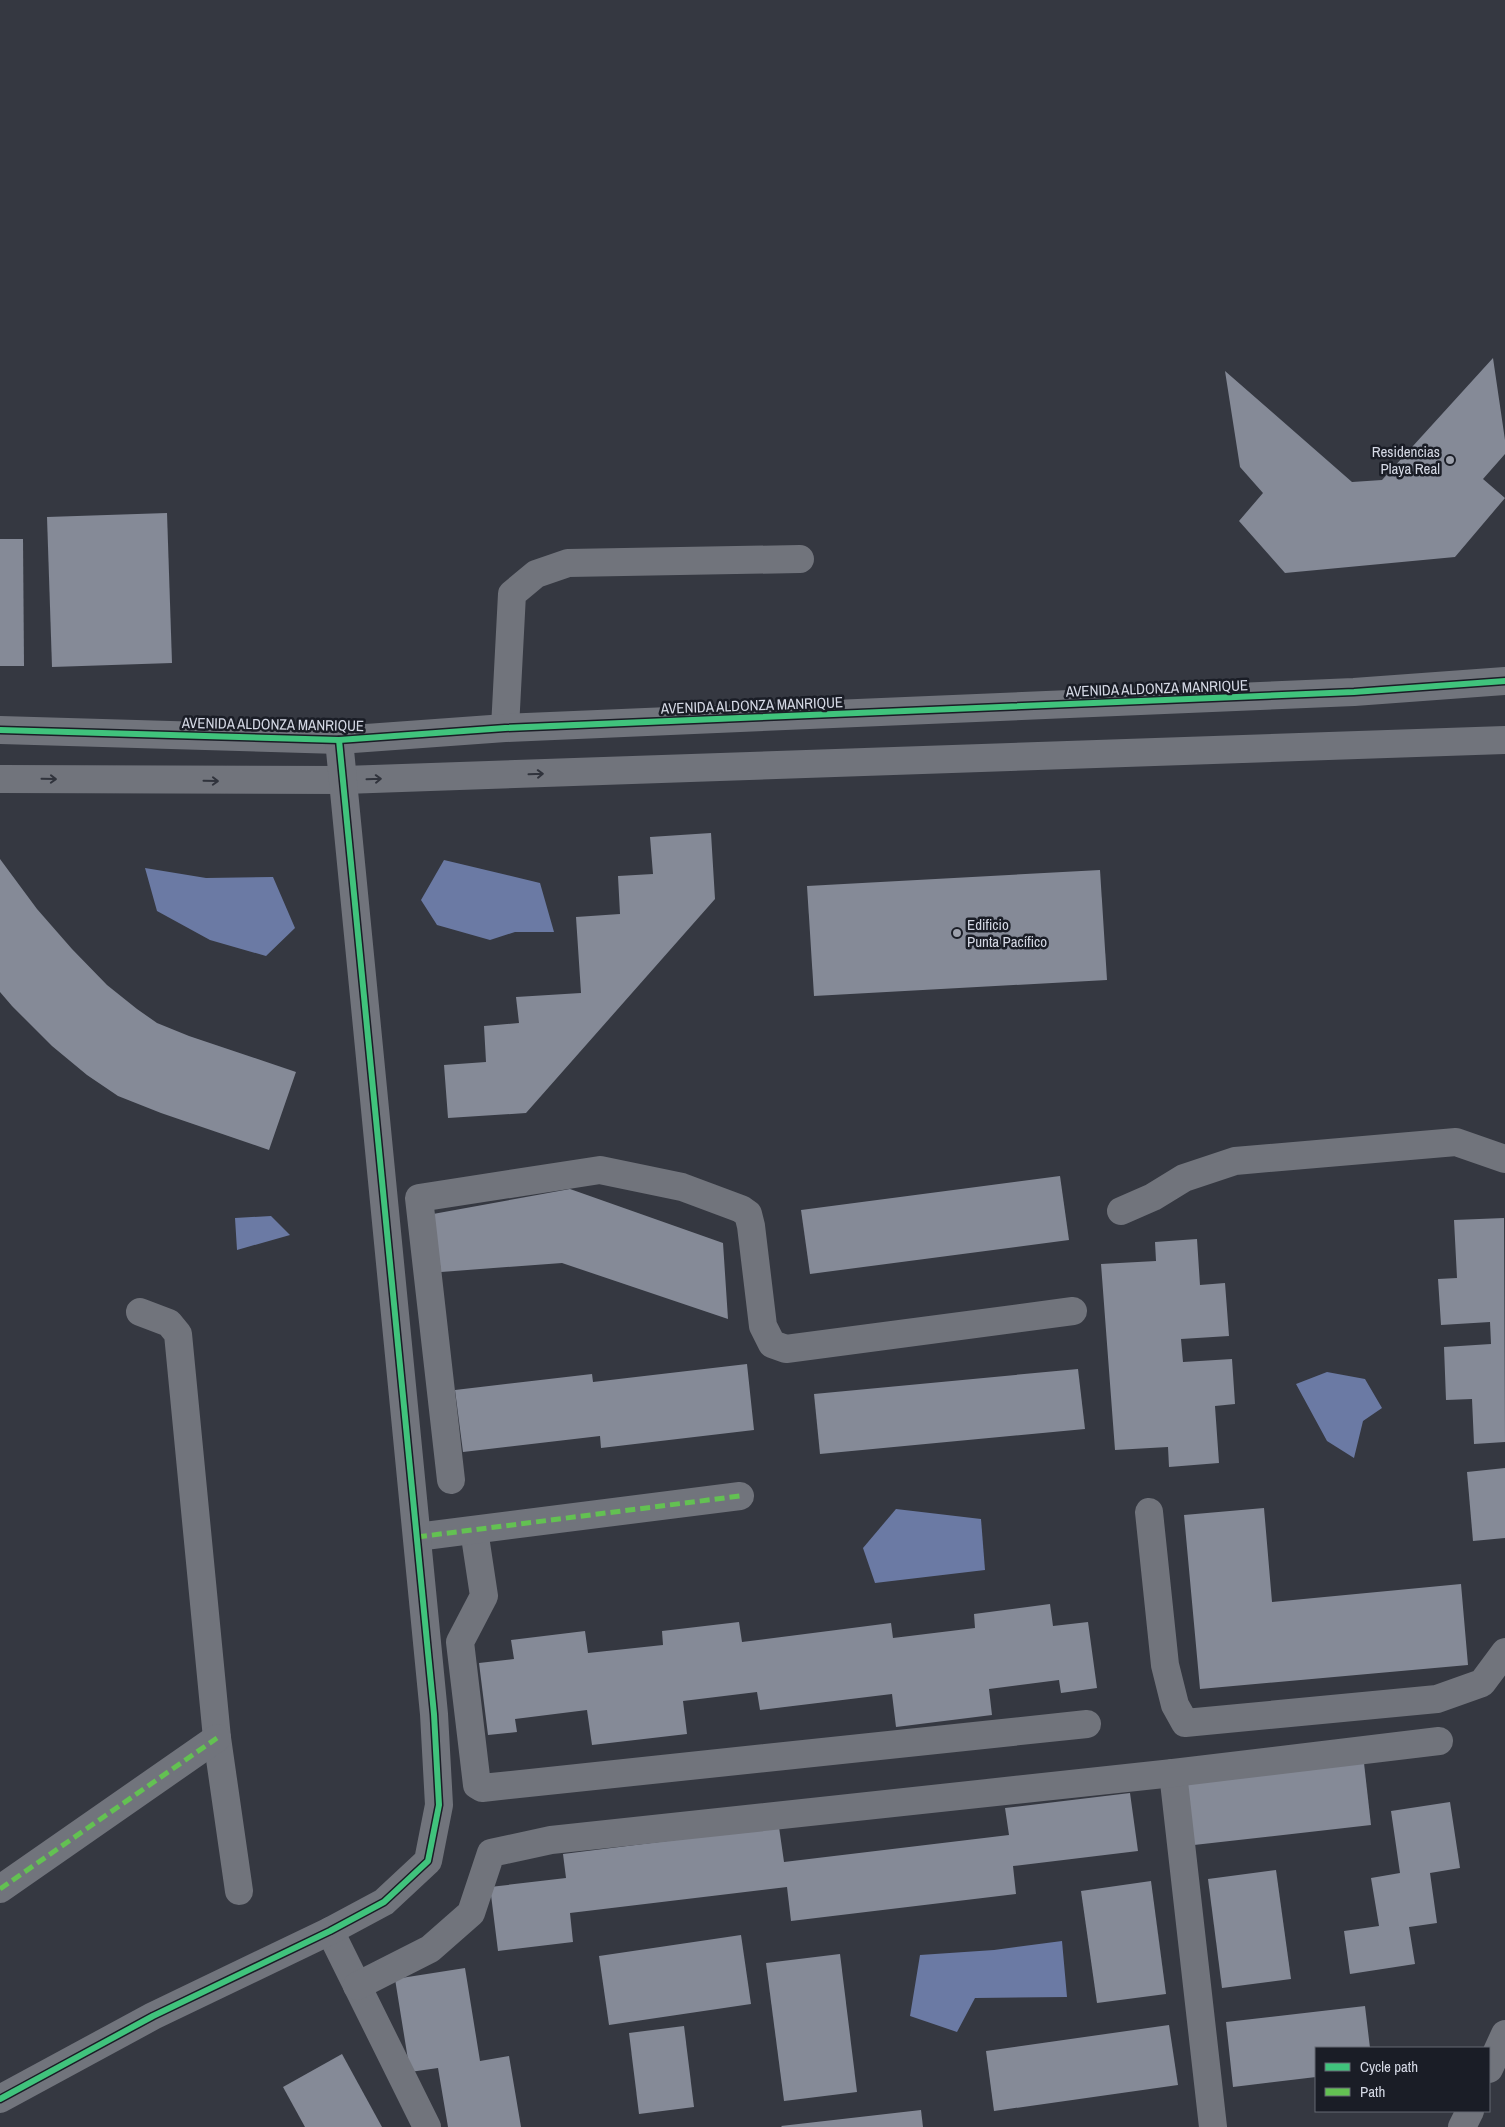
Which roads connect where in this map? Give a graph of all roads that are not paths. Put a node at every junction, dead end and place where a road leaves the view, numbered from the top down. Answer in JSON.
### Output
{"nodes":[{"id":1,"x":800,"y":559,"type":"dead end"},
{"id":2,"x":1505,"y":681,"type":"edge"},
{"id":3,"x":505,"y":728,"type":"junction"},
{"id":4,"x":0,"y":730,"type":"edge"},
{"id":5,"x":339,"y":740,"type":"junction"},
{"id":6,"x":1505,"y":740,"type":"edge"},
{"id":7,"x":0,"y":779,"type":"edge"},
{"id":8,"x":344,"y":780,"type":"junction"},
{"id":9,"x":1505,"y":1159,"type":"edge"},
{"id":10,"x":1121,"y":1212,"type":"dead end"},
{"id":11,"x":1073,"y":1311,"type":"dead end"},
{"id":12,"x":140,"y":1312,"type":"dead end"},
{"id":13,"x":435,"y":1337,"type":"junction"},
{"id":14,"x":398,"y":1343,"type":"junction"},
{"id":15,"x":451,"y":1480,"type":"dead end"},
{"id":16,"x":740,"y":1496,"type":"dead end"},
{"id":17,"x":1150,"y":1512,"type":"dead end"},
{"id":18,"x":474,"y":1530,"type":"junction"},
{"id":19,"x":417,"y":1537,"type":"junction"},
{"id":20,"x":1505,"y":1652,"type":"edge"},
{"id":21,"x":1087,"y":1724,"type":"dead end"},
{"id":22,"x":217,"y":1738,"type":"junction"},
{"id":23,"x":1439,"y":1741,"type":"dead end"},
{"id":24,"x":1173,"y":1773,"type":"junction"},
{"id":25,"x":0,"y":1889,"type":"edge"},
{"id":26,"x":239,"y":1891,"type":"dead end"},
{"id":27,"x":330,"y":1931,"type":"junction"},
{"id":28,"x":356,"y":1986,"type":"junction"},
{"id":29,"x":1505,"y":2034,"type":"edge"},
{"id":30,"x":1490,"y":2067,"type":"edge"},
{"id":31,"x":0,"y":2099,"type":"edge"},
{"id":32,"x":1470,"y":2112,"type":"edge"},
{"id":33,"x":427,"y":2127,"type":"edge"},
{"id":34,"x":1213,"y":2127,"type":"edge"},
{"id":35,"x":1462,"y":2127,"type":"edge"}],
"edges":[{"from":1,"to":3,"type":"street"},
{"from":2,"to":3,"type":"street","name":"AVENIDA ALDONZA MANRIQUE"},
{"from":3,"to":5,"type":"street","name":"AVENIDA ALDONZA MANRIQUE"},
{"from":4,"to":5,"type":"street","name":"AVENIDA ALDONZA MANRIQUE"},
{"from":5,"to":8,"type":"street"},
{"from":8,"to":6,"type":"street","one_way":true},
{"from":7,"to":8,"type":"street","one_way":true},
{"from":8,"to":14,"type":"street"},
{"from":9,"to":10,"type":"street"},
{"from":11,"to":13,"type":"street"},
{"from":12,"to":22,"type":"street"},
{"from":13,"to":14,"type":"street"},
{"from":13,"to":15,"type":"street"},
{"from":14,"to":19,"type":"street"},
{"from":16,"to":18,"type":"street"},
{"from":17,"to":20,"type":"street"},
{"from":18,"to":19,"type":"street"},
{"from":18,"to":21,"type":"street"},
{"from":19,"to":27,"type":"street"},
{"from":22,"to":25,"type":"street"},
{"from":22,"to":26,"type":"street"},
{"from":23,"to":24,"type":"street"},
{"from":24,"to":28,"type":"street"},
{"from":24,"to":34,"type":"street"},
{"from":27,"to":28,"type":"street"},
{"from":27,"to":31,"type":"street"},
{"from":28,"to":33,"type":"street"},
{"from":29,"to":30,"type":"street"},
{"from":32,"to":35,"type":"street"}]}
